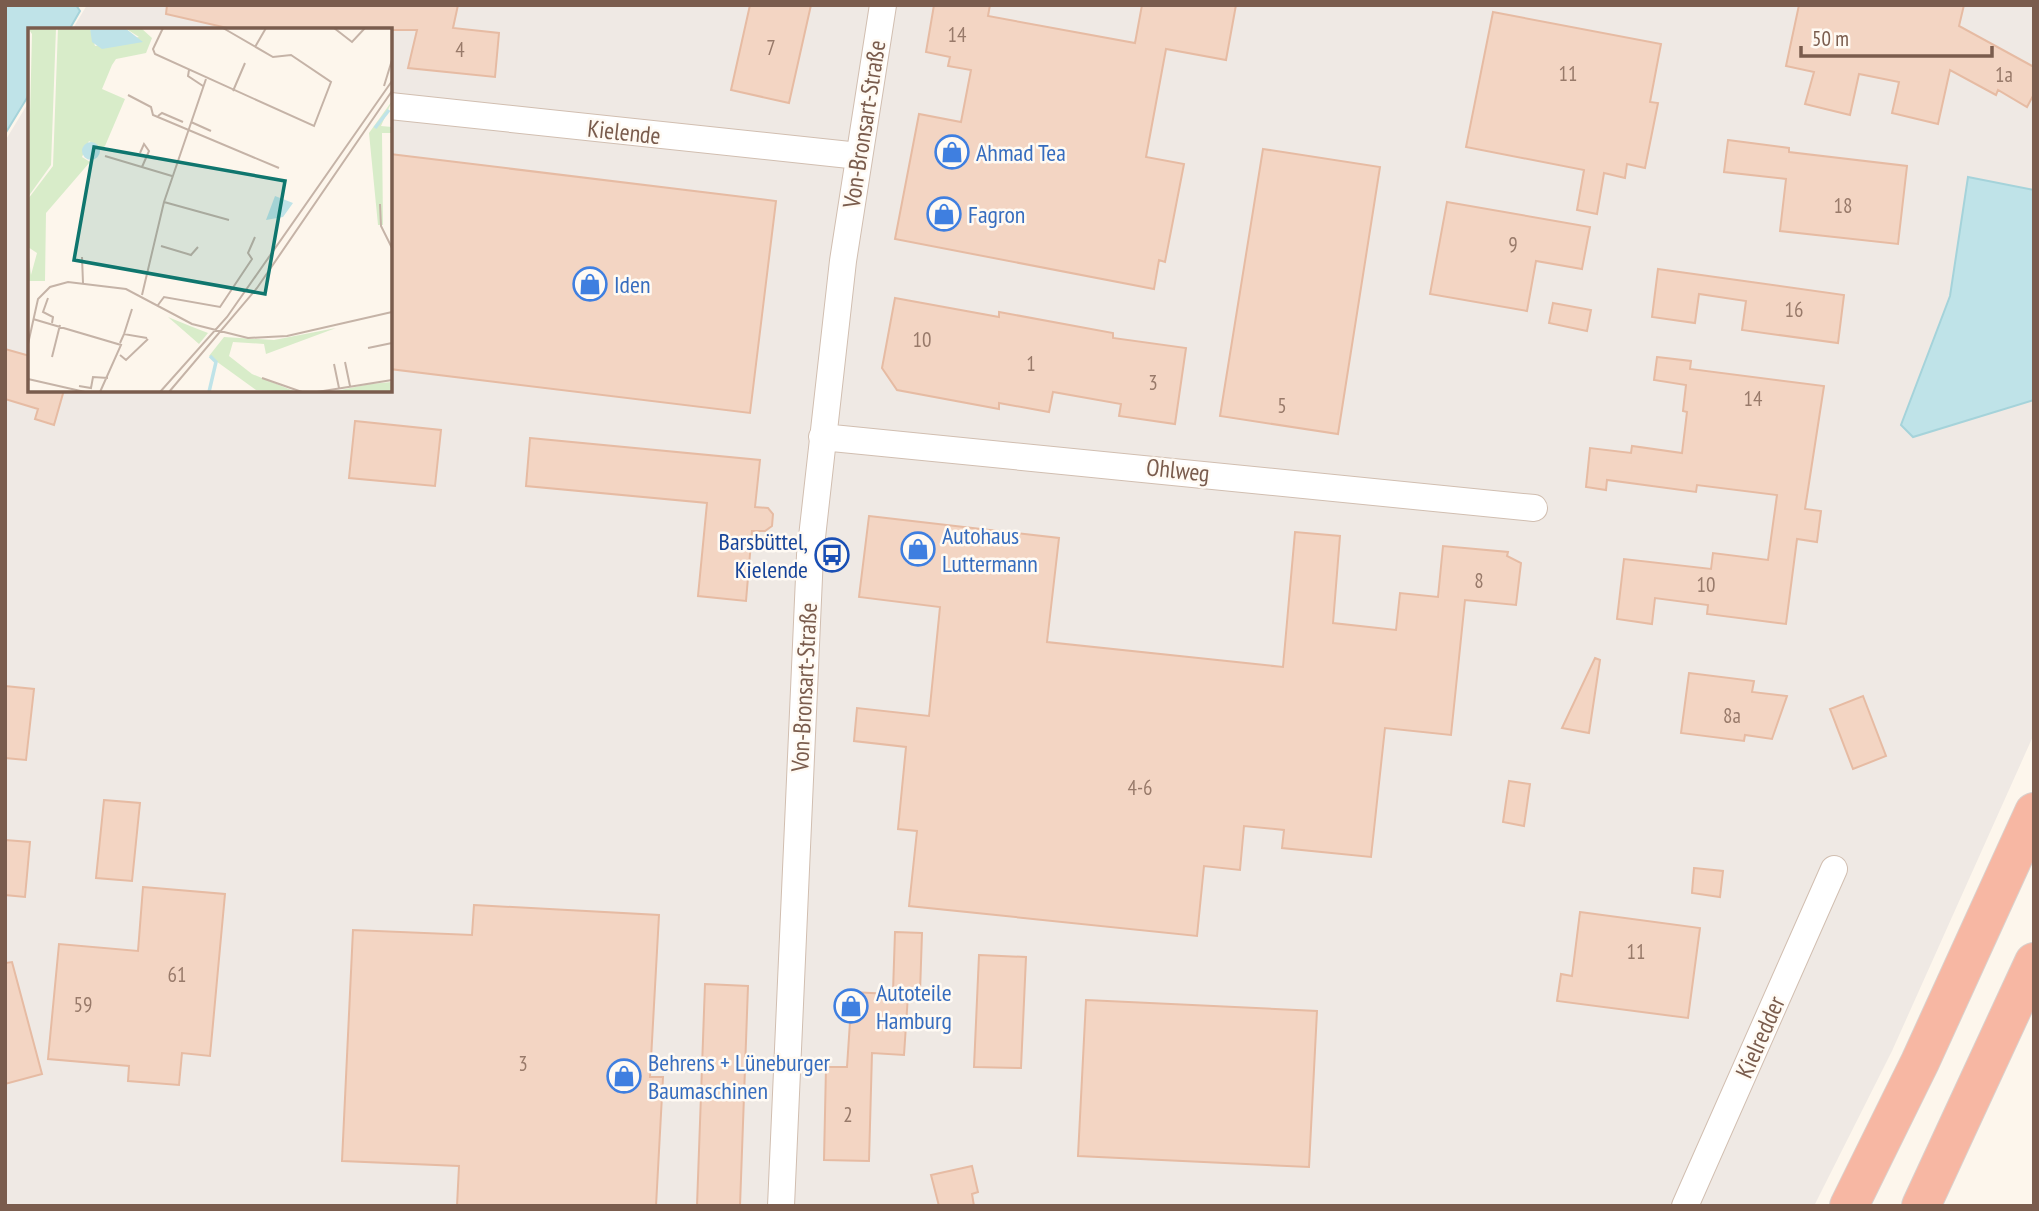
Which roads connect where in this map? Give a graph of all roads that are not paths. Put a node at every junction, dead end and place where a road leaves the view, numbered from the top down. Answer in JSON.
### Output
{"nodes":[{"id":1,"x":883,"y":5,"type":"edge"},
{"id":2,"x":392,"y":106,"type":"edge"},
{"id":3,"x":859,"y":156,"type":"junction"},
{"id":4,"x":822,"y":437,"type":"junction"},
{"id":5,"x":1534,"y":508,"type":"dead end"},
{"id":6,"x":2034,"y":812,"type":"edge"},
{"id":7,"x":1834,"y":869,"type":"dead end"},
{"id":8,"x":2034,"y":962,"type":"edge"},
{"id":9,"x":781,"y":1206,"type":"edge"},
{"id":10,"x":1685,"y":1206,"type":"edge"},
{"id":11,"x":1849,"y":1206,"type":"edge"},
{"id":12,"x":1921,"y":1206,"type":"edge"}],
"edges":[{"from":1,"to":3,"type":"street","name":"Von-Bronsart-Straße"},
{"from":2,"to":3,"type":"street","name":"Kielende"},
{"from":3,"to":4,"type":"street","name":"Von-Bronsart-Straße"},
{"from":4,"to":5,"type":"street","name":"Ohlweg"},
{"from":4,"to":9,"type":"street","name":"Von-Bronsart-Straße"},
{"from":6,"to":11,"type":"highway"},
{"from":7,"to":10,"type":"street","name":"Kielredder"},
{"from":8,"to":12,"type":"highway"}]}
